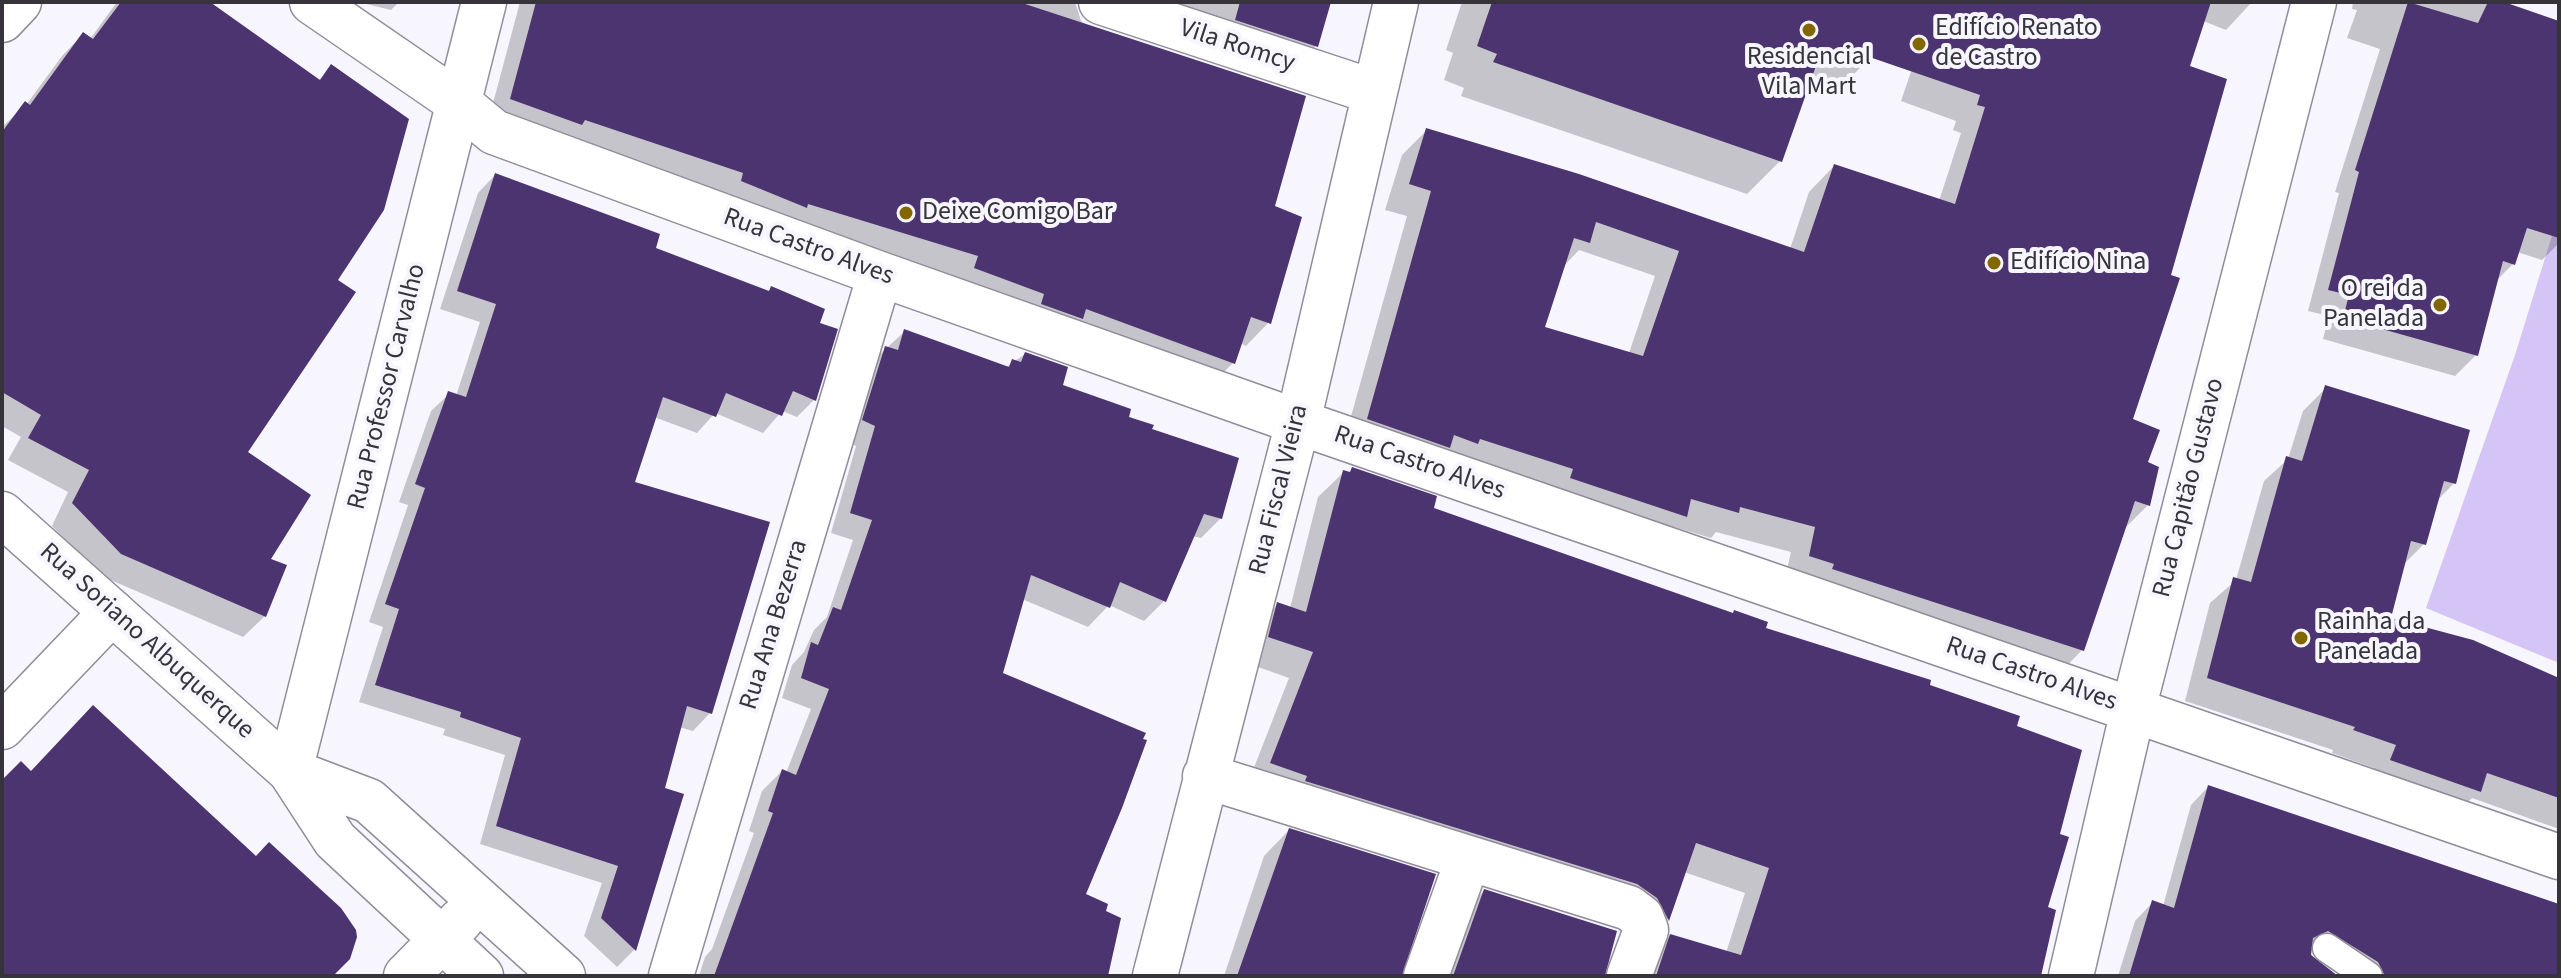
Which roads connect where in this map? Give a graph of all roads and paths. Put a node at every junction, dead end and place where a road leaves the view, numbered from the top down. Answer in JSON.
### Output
{"nodes":[{"id":1,"x":19,"y":2,"type":"edge"},
{"id":2,"x":312,"y":2,"type":"edge"},
{"id":3,"x":484,"y":2,"type":"edge"},
{"id":4,"x":1101,"y":2,"type":"edge"},
{"id":5,"x":1396,"y":2,"type":"edge"},
{"id":6,"x":2314,"y":2,"type":"edge"},
{"id":7,"x":2,"y":20,"type":"edge"},
{"id":8,"x":1374,"y":92,"type":"junction"},
{"id":9,"x":459,"y":103,"type":"junction"},
{"id":10,"x":880,"y":274,"type":"junction"},
{"id":11,"x":1298,"y":422,"type":"junction"},
{"id":12,"x":2,"y":514,"type":"edge"},
{"id":13,"x":112,"y":612,"type":"junction"},
{"id":14,"x":2133,"y":710,"type":"junction"},
{"id":15,"x":2,"y":727,"type":"edge"},
{"id":16,"x":290,"y":771,"type":"junction"},
{"id":17,"x":1205,"y":776,"type":"junction"},
{"id":18,"x":2559,"y":857,"type":"edge"},
{"id":19,"x":1468,"y":859,"type":"junction"},
{"id":20,"x":479,"y":901,"type":"junction"},
{"id":21,"x":442,"y":940,"type":"junction"},
{"id":22,"x":2327,"y":948,"type":"dead end"},
{"id":23,"x":406,"y":976,"type":"edge"},
{"id":24,"x":481,"y":976,"type":"edge"},
{"id":25,"x":563,"y":976,"type":"edge"},
{"id":26,"x":671,"y":976,"type":"edge"},
{"id":27,"x":1155,"y":976,"type":"edge"},
{"id":28,"x":1426,"y":976,"type":"edge"},
{"id":29,"x":1629,"y":976,"type":"edge"},
{"id":30,"x":2071,"y":976,"type":"edge"},
{"id":31,"x":2368,"y":976,"type":"edge"}],
"edges":[{"from":1,"to":7,"type":"street"},
{"from":2,"to":9,"type":"street","name":"Rua Castro Alves"},
{"from":3,"to":9,"type":"street","name":"Rua Professor Carvalho"},
{"from":4,"to":8,"type":"street","name":"Vila Romcy"},
{"from":5,"to":8,"type":"street","name":"Rua Fiscal Vieira"},
{"from":6,"to":14,"type":"street","name":"Rua Capitão Gustavo"},
{"from":8,"to":11,"type":"street","name":"Rua Fiscal Vieira"},
{"from":9,"to":10,"type":"street","name":"Rua Castro Alves"},
{"from":9,"to":16,"type":"street","name":"Rua Professor Carvalho"},
{"from":10,"to":11,"type":"street","name":"Rua Castro Alves"},
{"from":10,"to":26,"type":"street","name":"Rua Ana Bezerra"},
{"from":11,"to":14,"type":"street","name":"Rua Castro Alves"},
{"from":11,"to":17,"type":"street","name":"Rua Fiscal Vieira"},
{"from":12,"to":13,"type":"street","name":"Rua Soriano Albuquerque"},
{"from":13,"to":15,"type":"street"},
{"from":13,"to":16,"type":"street","name":"Rua Soriano Albuquerque"},
{"from":14,"to":18,"type":"street","name":"Rua Castro Alves"},
{"from":14,"to":30,"type":"street","name":"Rua Capitão Gustavo"},
{"from":16,"to":20,"type":"street","name":"Rua Soriano Albuquerque"},
{"from":16,"to":21,"type":"street","name":"Rua Soriano Albuquerque"},
{"from":17,"to":19,"type":"street"},
{"from":17,"to":27,"type":"street","name":"Rua Fiscal Vieira"},
{"from":19,"to":28,"type":"street"},
{"from":19,"to":29,"type":"street"},
{"from":20,"to":21,"type":"street"},
{"from":20,"to":25,"type":"street","name":"Rua Soriano Albuquerque"},
{"from":21,"to":23,"type":"street"},
{"from":21,"to":24,"type":"street","name":"Rua Soriano Albuquerque"},
{"from":22,"to":31,"type":"lane"}]}
